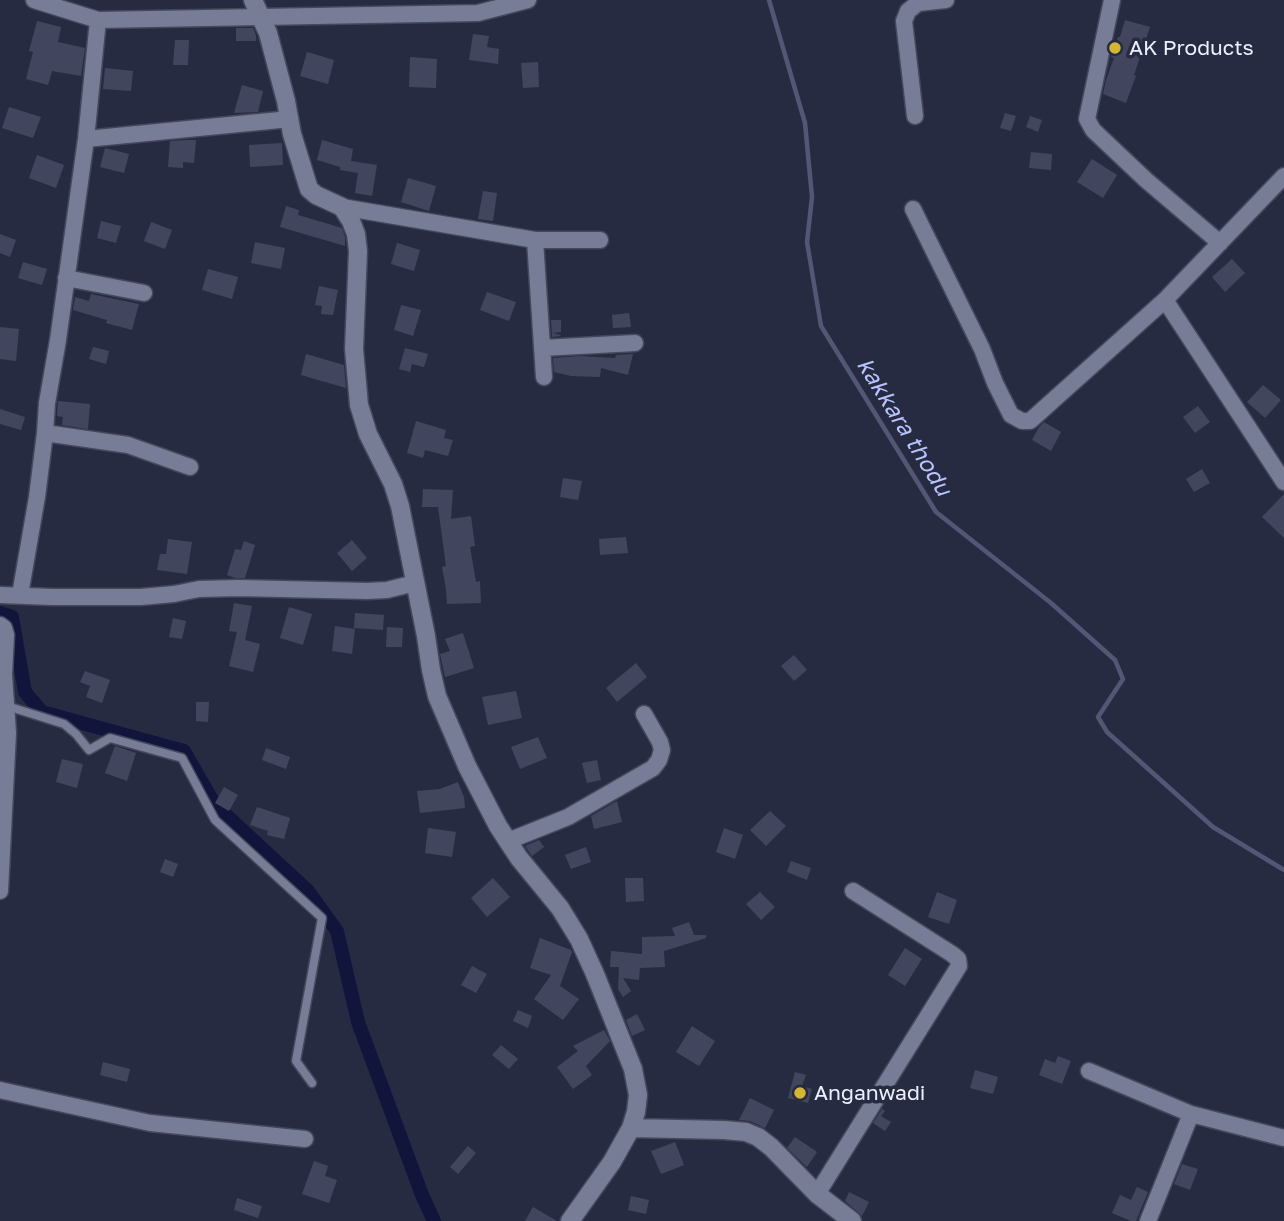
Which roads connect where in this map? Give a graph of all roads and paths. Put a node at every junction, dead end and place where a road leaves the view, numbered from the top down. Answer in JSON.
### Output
{"nodes":[{"id":1,"x":34,"y":0,"type":"edge"},
{"id":2,"x":253,"y":0,"type":"edge"},
{"id":3,"x":528,"y":0,"type":"edge"},
{"id":4,"x":946,"y":0,"type":"edge"},
{"id":5,"x":1112,"y":0,"type":"edge"},
{"id":6,"x":261,"y":17,"type":"junction"},
{"id":7,"x":98,"y":20,"type":"junction"},
{"id":8,"x":915,"y":116,"type":"dead end"},
{"id":9,"x":290,"y":119,"type":"junction"},
{"id":10,"x":86,"y":139,"type":"junction"},
{"id":11,"x":1284,"y":176,"type":"edge"},
{"id":12,"x":342,"y":207,"type":"junction"},
{"id":13,"x":913,"y":208,"type":"dead end"},
{"id":14,"x":535,"y":240,"type":"junction"},
{"id":15,"x":600,"y":240,"type":"dead end"},
{"id":16,"x":1220,"y":243,"type":"junction"},
{"id":17,"x":66,"y":278,"type":"junction"},
{"id":18,"x":144,"y":293,"type":"dead end"},
{"id":19,"x":1165,"y":300,"type":"junction"},
{"id":20,"x":635,"y":343,"type":"dead end"},
{"id":21,"x":542,"y":348,"type":"junction"},
{"id":22,"x":544,"y":377,"type":"dead end"},
{"id":23,"x":45,"y":433,"type":"junction"},
{"id":24,"x":190,"y":467,"type":"dead end"},
{"id":25,"x":1284,"y":482,"type":"edge"},
{"id":26,"x":415,"y":583,"type":"junction"},
{"id":27,"x":0,"y":595,"type":"edge"},
{"id":28,"x":20,"y":595,"type":"junction"},
{"id":29,"x":0,"y":625,"type":"edge"},
{"id":30,"x":8,"y":706,"type":"junction"},
{"id":31,"x":644,"y":714,"type":"dead end"},
{"id":32,"x":508,"y":841,"type":"junction"},
{"id":33,"x":0,"y":891,"type":"edge"},
{"id":34,"x":853,"y":891,"type":"dead end"},
{"id":35,"x":1089,"y":1071,"type":"dead end"},
{"id":36,"x":312,"y":1083,"type":"dead end"},
{"id":37,"x":0,"y":1090,"type":"edge"},
{"id":38,"x":1191,"y":1114,"type":"junction"},
{"id":39,"x":631,"y":1128,"type":"junction"},
{"id":40,"x":1284,"y":1138,"type":"edge"},
{"id":41,"x":305,"y":1139,"type":"dead end"},
{"id":42,"x":817,"y":1194,"type":"junction"},
{"id":43,"x":569,"y":1221,"type":"edge"},
{"id":44,"x":852,"y":1221,"type":"edge"},
{"id":45,"x":1148,"y":1221,"type":"edge"}],
"edges":[{"from":1,"to":7,"type":"street"},
{"from":2,"to":6,"type":"main road"},
{"from":3,"to":6,"type":"street"},
{"from":4,"to":8,"type":"street"},
{"from":5,"to":16,"type":"street"},
{"from":6,"to":7,"type":"street"},
{"from":6,"to":9,"type":"main road"},
{"from":7,"to":10,"type":"street"},
{"from":9,"to":10,"type":"street"},
{"from":9,"to":12,"type":"main road"},
{"from":10,"to":17,"type":"street"},
{"from":11,"to":16,"type":"street"},
{"from":12,"to":14,"type":"street"},
{"from":12,"to":26,"type":"main road"},
{"from":13,"to":19,"type":"street"},
{"from":14,"to":15,"type":"street"},
{"from":14,"to":21,"type":"street"},
{"from":16,"to":19,"type":"street"},
{"from":17,"to":18,"type":"street"},
{"from":17,"to":23,"type":"street"},
{"from":19,"to":25,"type":"street"},
{"from":20,"to":21,"type":"street"},
{"from":21,"to":22,"type":"street"},
{"from":23,"to":24,"type":"street"},
{"from":23,"to":28,"type":"street"},
{"from":26,"to":28,"type":"street"},
{"from":26,"to":32,"type":"main road"},
{"from":27,"to":28,"type":"street"},
{"from":29,"to":30,"type":"street"},
{"from":30,"to":33,"type":"street"},
{"from":30,"to":36,"type":"lane"},
{"from":31,"to":32,"type":"street"},
{"from":32,"to":39,"type":"main road"},
{"from":34,"to":42,"type":"street"},
{"from":35,"to":38,"type":"street"},
{"from":37,"to":41,"type":"street"},
{"from":38,"to":40,"type":"street"},
{"from":38,"to":45,"type":"street"},
{"from":39,"to":42,"type":"main road"},
{"from":39,"to":43,"type":"main road"},
{"from":42,"to":44,"type":"main road"}]}
